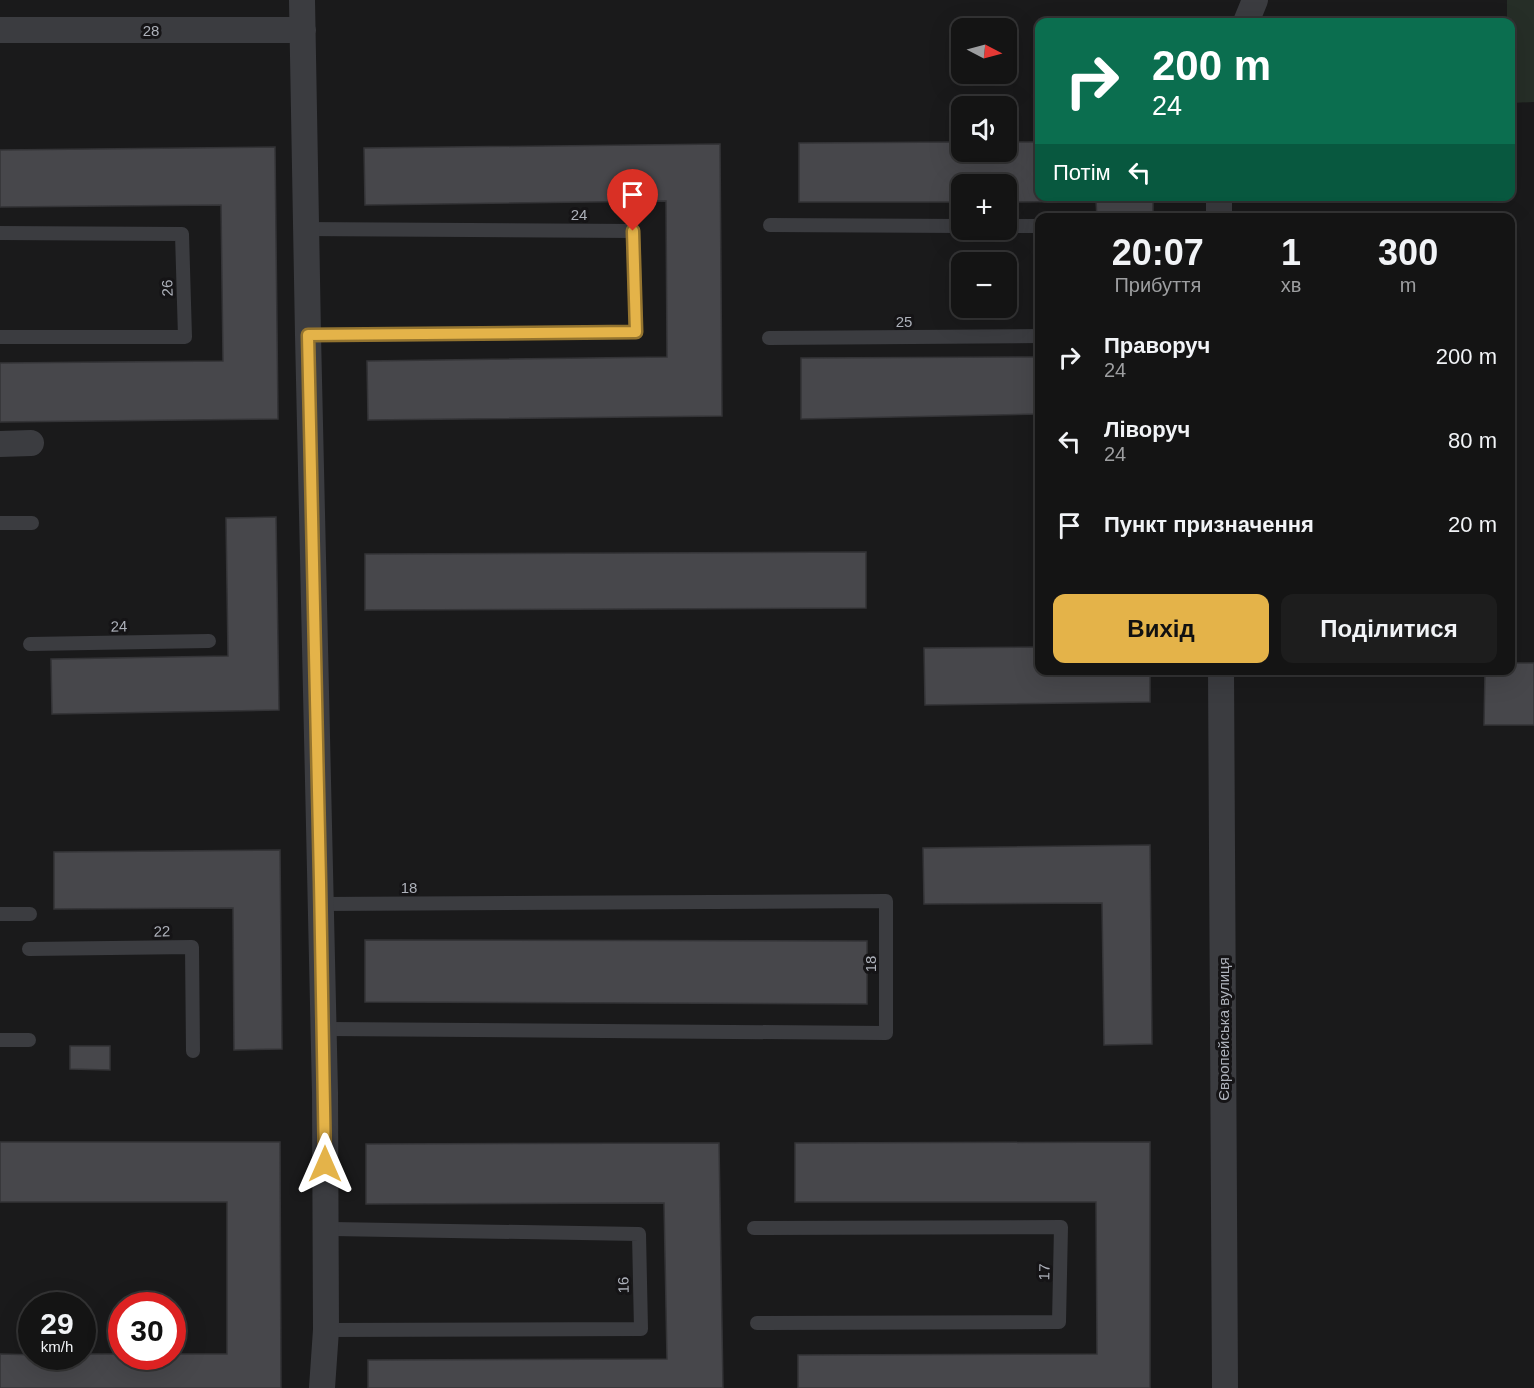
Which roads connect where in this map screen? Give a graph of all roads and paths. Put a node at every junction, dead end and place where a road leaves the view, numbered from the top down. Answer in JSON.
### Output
{"nodes":[{"id":1,"x":302,"y":0,"type":"edge"},
{"id":2,"x":1255,"y":0,"type":"edge"},
{"id":3,"x":1248,"y":18,"type":"edge"},
{"id":4,"x":0,"y":30,"type":"edge"},
{"id":5,"x":303,"y":30,"type":"junction"},
{"id":6,"x":770,"y":225,"type":"dead end"},
{"id":7,"x":951,"y":226,"type":"edge"},
{"id":8,"x":1017,"y":226,"type":"edge"},
{"id":9,"x":1035,"y":226,"type":"edge"},
{"id":10,"x":303,"y":229,"type":"junction"},
{"id":11,"x":0,"y":234,"type":"edge"},
{"id":12,"x":306,"y":335,"type":"junction"},
{"id":13,"x":1035,"y":336,"type":"edge"},
{"id":14,"x":0,"y":337,"type":"edge"},
{"id":15,"x":769,"y":338,"type":"dead end"},
{"id":16,"x":32,"y":443,"type":"dead end"},
{"id":17,"x":0,"y":444,"type":"edge"},
{"id":18,"x":0,"y":523,"type":"edge"},
{"id":19,"x":32,"y":523,"type":"dead end"},
{"id":20,"x":209,"y":641,"type":"dead end"},
{"id":21,"x":30,"y":644,"type":"dead end"},
{"id":22,"x":1221,"y":675,"type":"edge"},
{"id":23,"x":321,"y":904,"type":"junction"},
{"id":24,"x":0,"y":914,"type":"edge"},
{"id":25,"x":30,"y":914,"type":"dead end"},
{"id":26,"x":29,"y":949,"type":"dead end"},
{"id":27,"x":328,"y":1029,"type":"dead end"},
{"id":28,"x":0,"y":1040,"type":"edge"},
{"id":29,"x":29,"y":1040,"type":"dead end"},
{"id":30,"x":193,"y":1051,"type":"dead end"},
{"id":31,"x":332,"y":1228,"type":"dead end"},
{"id":32,"x":754,"y":1228,"type":"dead end"},
{"id":33,"x":757,"y":1323,"type":"dead end"},
{"id":34,"x":326,"y":1330,"type":"junction"},
{"id":35,"x":322,"y":1388,"type":"edge"},
{"id":36,"x":1225,"y":1388,"type":"edge"}],
"edges":[{"from":1,"to":5,"type":"street"},
{"from":2,"to":3,"type":"street"},
{"from":4,"to":5,"type":"street","name":"28"},
{"from":5,"to":10,"type":"street"},
{"from":6,"to":7,"type":"lane"},
{"from":8,"to":9,"type":"lane"},
{"from":10,"to":12,"type":"street"},
{"from":10,"to":12,"type":"lane","name":"24"},
{"from":11,"to":14,"type":"lane","name":"26"},
{"from":12,"to":23,"type":"street"},
{"from":13,"to":15,"type":"lane","name":"25"},
{"from":16,"to":17,"type":"street"},
{"from":18,"to":19,"type":"lane"},
{"from":20,"to":21,"type":"lane","name":"24"},
{"from":22,"to":36,"type":"street","name":"Європейська вулиця"},
{"from":23,"to":27,"type":"lane","name":"18"},
{"from":23,"to":34,"type":"street"},
{"from":24,"to":25,"type":"lane"},
{"from":26,"to":30,"type":"lane","name":"22"},
{"from":28,"to":29,"type":"lane"},
{"from":31,"to":34,"type":"lane","name":"16"},
{"from":32,"to":33,"type":"lane","name":"17"},
{"from":34,"to":35,"type":"street"}]}
